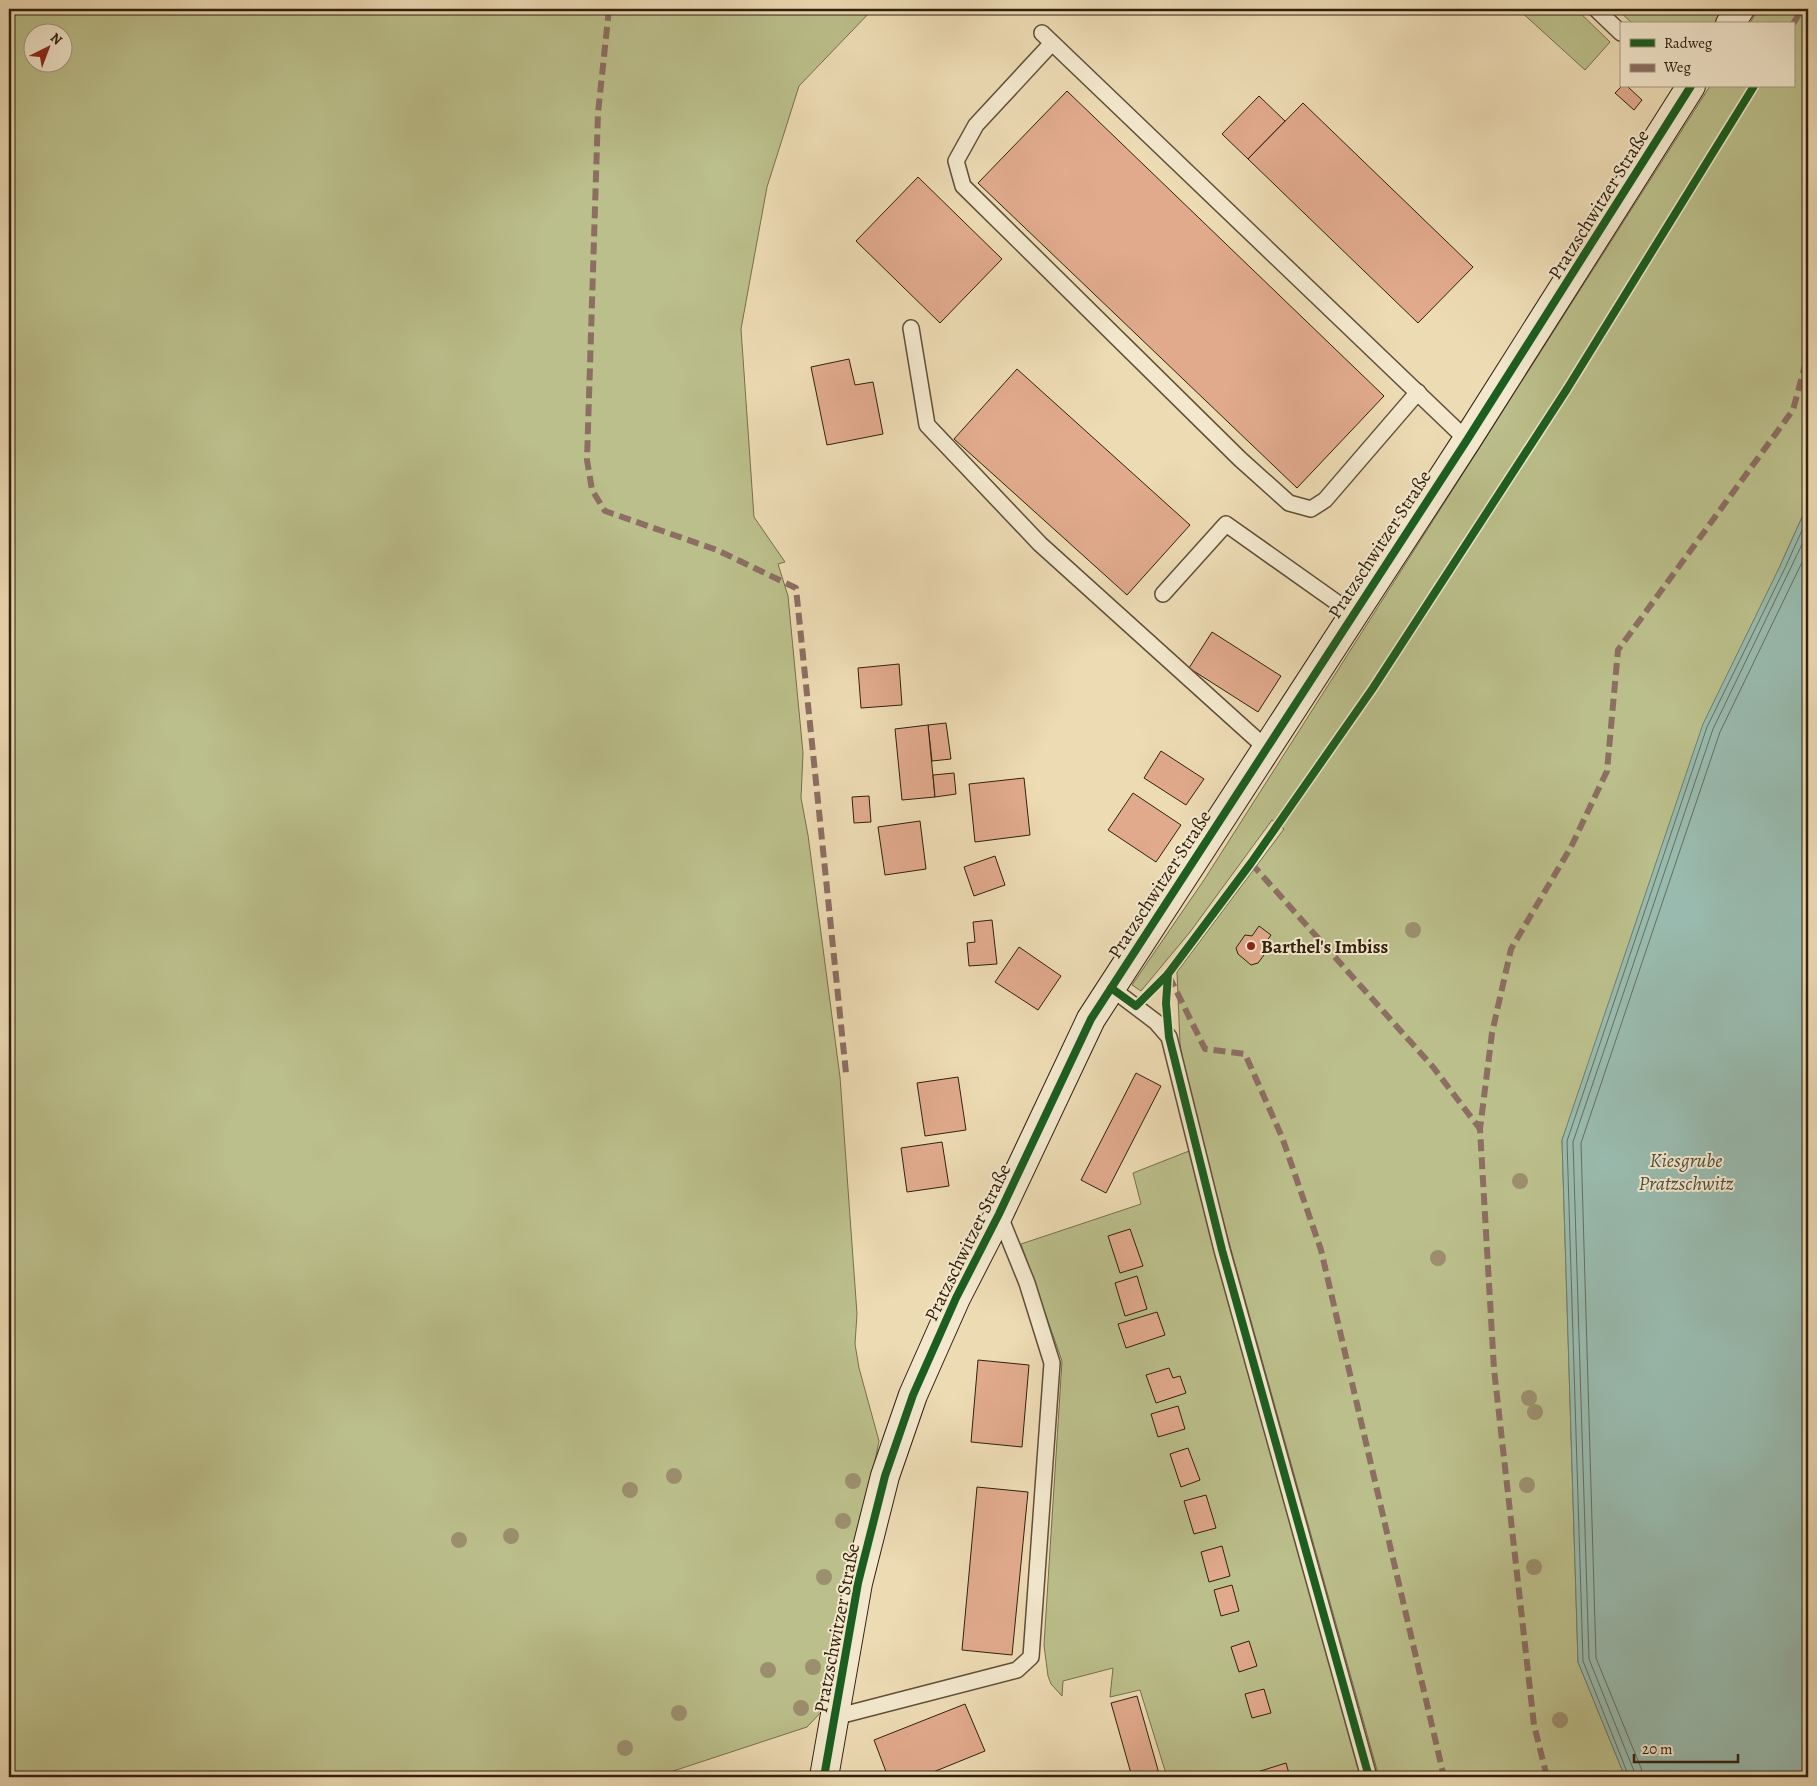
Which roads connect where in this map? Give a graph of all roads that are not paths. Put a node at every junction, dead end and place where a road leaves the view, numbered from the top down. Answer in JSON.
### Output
{"nodes":[{"id":1,"x":1596,"y":9,"type":"edge"},
{"id":2,"x":1740,"y":9,"type":"edge"},
{"id":3,"x":1731,"y":22,"type":"edge"},
{"id":4,"x":1620,"y":32,"type":"edge"},
{"id":5,"x":1690,"y":88,"type":"edge"},
{"id":6,"x":912,"y":328,"type":"dead end"},
{"id":7,"x":1418,"y":392,"type":"junction"},
{"id":8,"x":1467,"y":440,"type":"junction"},
{"id":9,"x":1163,"y":594,"type":"dead end"},
{"id":10,"x":1353,"y":614,"type":"junction"},
{"id":11,"x":1266,"y":748,"type":"junction"},
{"id":12,"x":1111,"y":988,"type":"junction"},
{"id":13,"x":999,"y":1214,"type":"junction"},
{"id":14,"x":835,"y":1717,"type":"junction"},
{"id":15,"x":824,"y":1777,"type":"edge"},
{"id":16,"x":1368,"y":1777,"type":"edge"}],
"edges":[{"from":1,"to":4,"type":"lane"},
{"from":2,"to":3,"type":"street"},
{"from":5,"to":8,"type":"street","name":"Pratzschwitzer Straße"},
{"from":6,"to":11,"type":"lane"},
{"from":7,"to":7,"type":"lane"},
{"from":7,"to":8,"type":"lane"},
{"from":8,"to":10,"type":"street","name":"Pratzschwitzer Straße"},
{"from":9,"to":10,"type":"lane"},
{"from":10,"to":11,"type":"street","name":"Pratzschwitzer Straße"},
{"from":11,"to":12,"type":"street","name":"Pratzschwitzer Straße"},
{"from":12,"to":13,"type":"street","name":"Pratzschwitzer Straße"},
{"from":12,"to":16,"type":"lane"},
{"from":13,"to":14,"type":"street","name":"Pratzschwitzer Straße"},
{"from":13,"to":14,"type":"lane"},
{"from":14,"to":15,"type":"street","name":"Pratzschwitzer Straße"}]}
